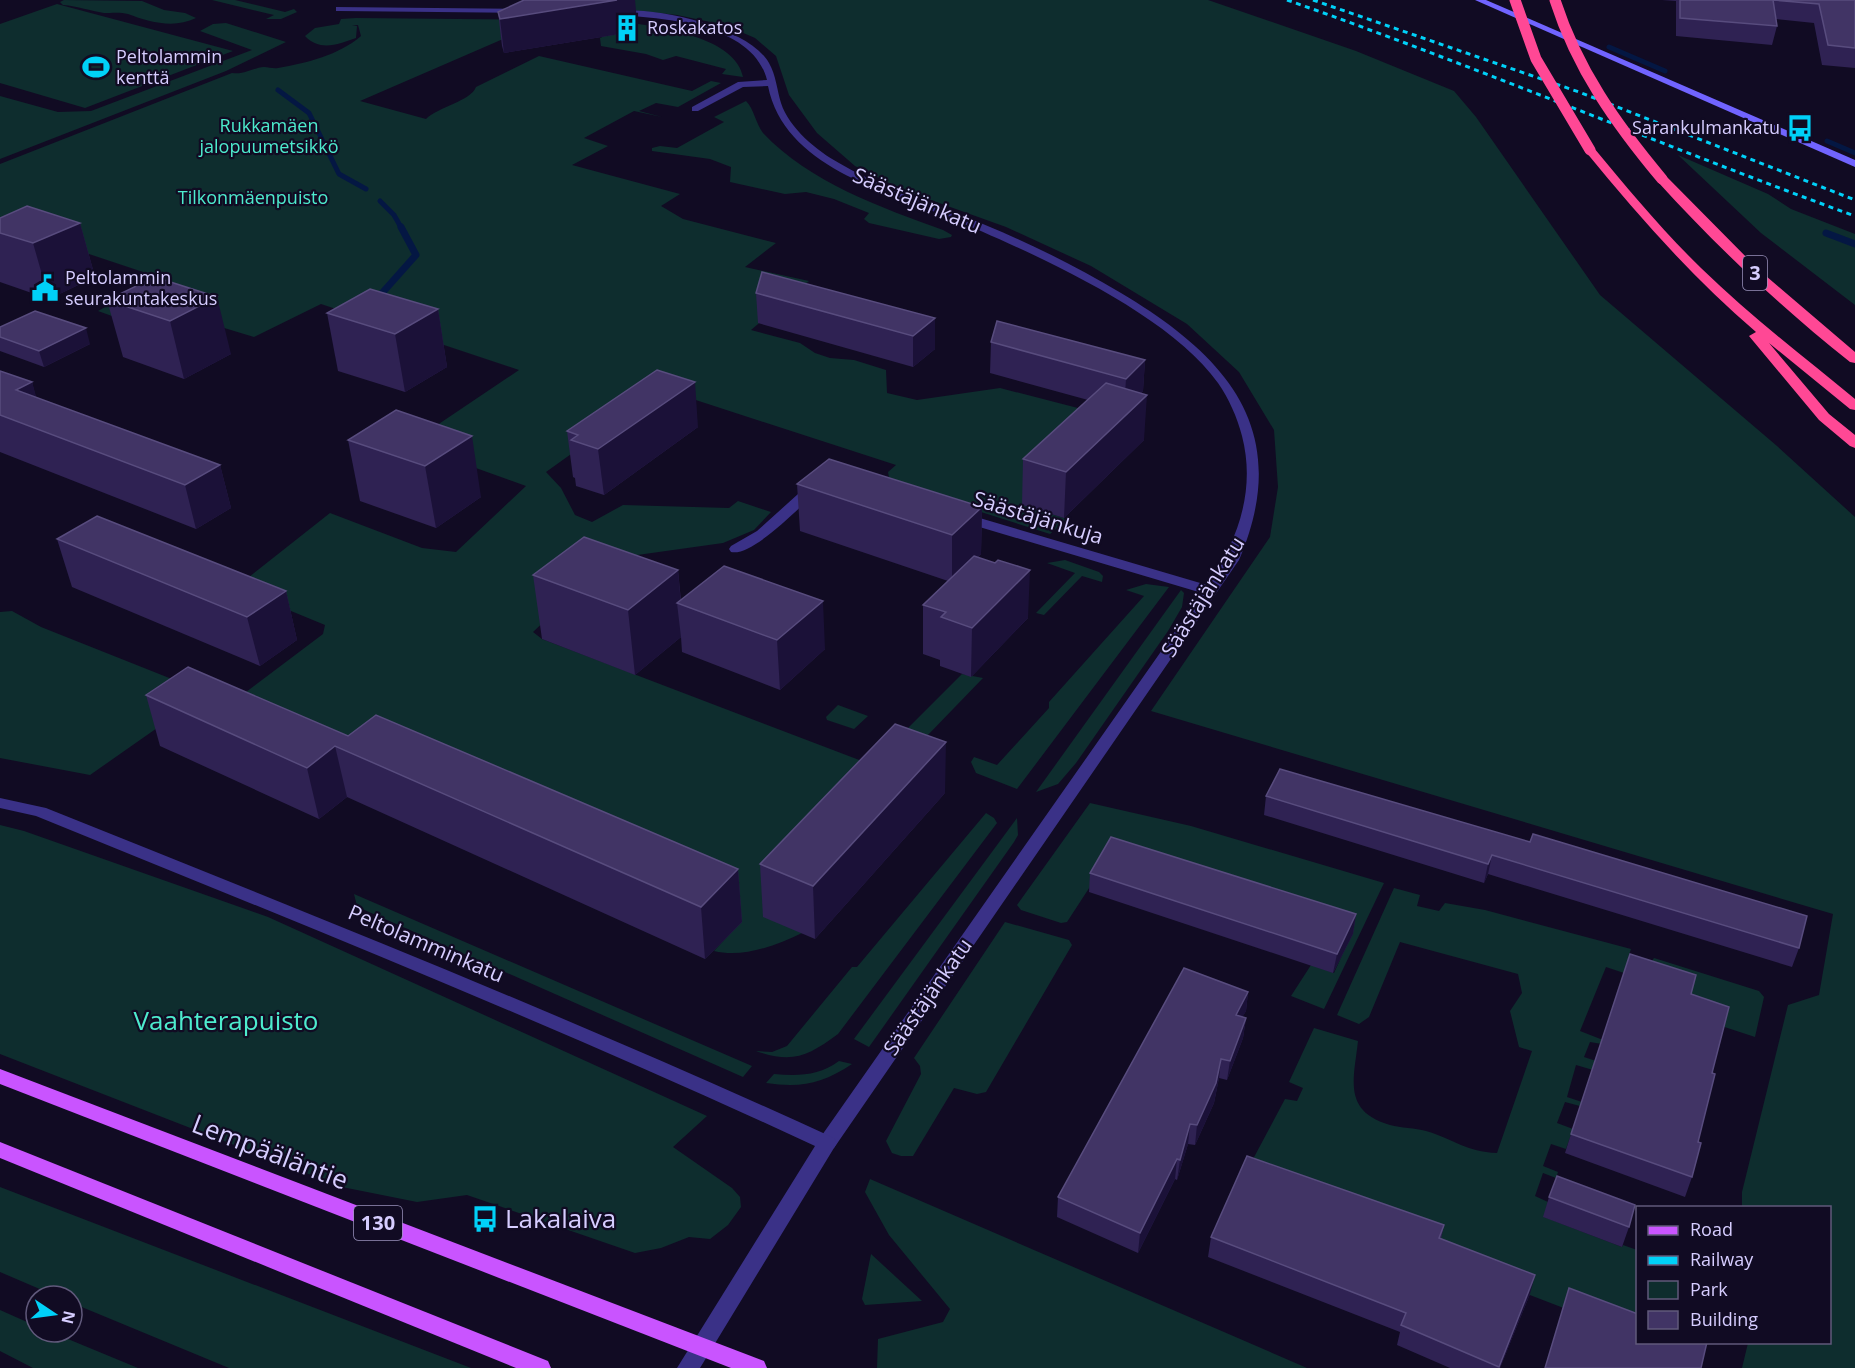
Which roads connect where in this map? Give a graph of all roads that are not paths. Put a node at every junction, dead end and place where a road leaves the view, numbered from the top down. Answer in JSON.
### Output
{"nodes":[{"id":1,"x":1479,"y":0,"type":"edge"},
{"id":2,"x":1515,"y":0,"type":"edge"},
{"id":3,"x":1555,"y":0,"type":"edge"},
{"id":4,"x":339,"y":9,"type":"dead end"},
{"id":5,"x":533,"y":11,"type":"edge"},
{"id":6,"x":601,"y":12,"type":"dead end"},
{"id":7,"x":771,"y":83,"type":"junction"},
{"id":8,"x":694,"y":110,"type":"dead end"},
{"id":9,"x":1855,"y":164,"type":"edge"},
{"id":10,"x":1708,"y":280,"type":"junction"},
{"id":11,"x":1855,"y":359,"type":"edge"},
{"id":12,"x":1855,"y":406,"type":"edge"},
{"id":13,"x":1855,"y":443,"type":"edge"},
{"id":14,"x":825,"y":477,"type":"edge"},
{"id":15,"x":946,"y":513,"type":"edge"},
{"id":16,"x":736,"y":549,"type":"dead end"},
{"id":17,"x":1212,"y":591,"type":"junction"},
{"id":18,"x":0,"y":803,"type":"edge"},
{"id":19,"x":0,"y":1076,"type":"edge"},
{"id":20,"x":827,"y":1143,"type":"junction"},
{"id":21,"x":0,"y":1150,"type":"edge"},
{"id":22,"x":702,"y":1347,"type":"junction"},
{"id":23,"x":540,"y":1368,"type":"edge"},
{"id":24,"x":688,"y":1368,"type":"edge"},
{"id":25,"x":756,"y":1368,"type":"edge"}],
"edges":[{"from":1,"to":9,"type":"main road"},
{"from":2,"to":10,"type":"highway","number":"3","bridge":true},
{"from":3,"to":11,"type":"highway","number":"3","bridge":true},
{"from":4,"to":5,"type":"street"},
{"from":6,"to":7,"type":"street","name":"Säästäjänkatu"},
{"from":7,"to":8,"type":"street"},
{"from":7,"to":17,"type":"street","name":"Säästäjänkatu"},
{"from":10,"to":12,"type":"highway"},
{"from":10,"to":13,"type":"highway","number":"3"},
{"from":14,"to":16,"type":"street"},
{"from":15,"to":17,"type":"street","name":"Säästäjänkuja"},
{"from":17,"to":20,"type":"street","name":"Säästäjänkatu"},
{"from":18,"to":20,"type":"street","name":"Peltolamminkatu"},
{"from":19,"to":22,"type":"main road","name":"Lempääläntie","number":"130"},
{"from":20,"to":22,"type":"street","name":"Säästäjänkatu"},
{"from":21,"to":23,"type":"main road"},
{"from":22,"to":24,"type":"street","name":"Säästäjänkatu"},
{"from":22,"to":25,"type":"main road","name":"Lempääläntie","number":"130"}]}
